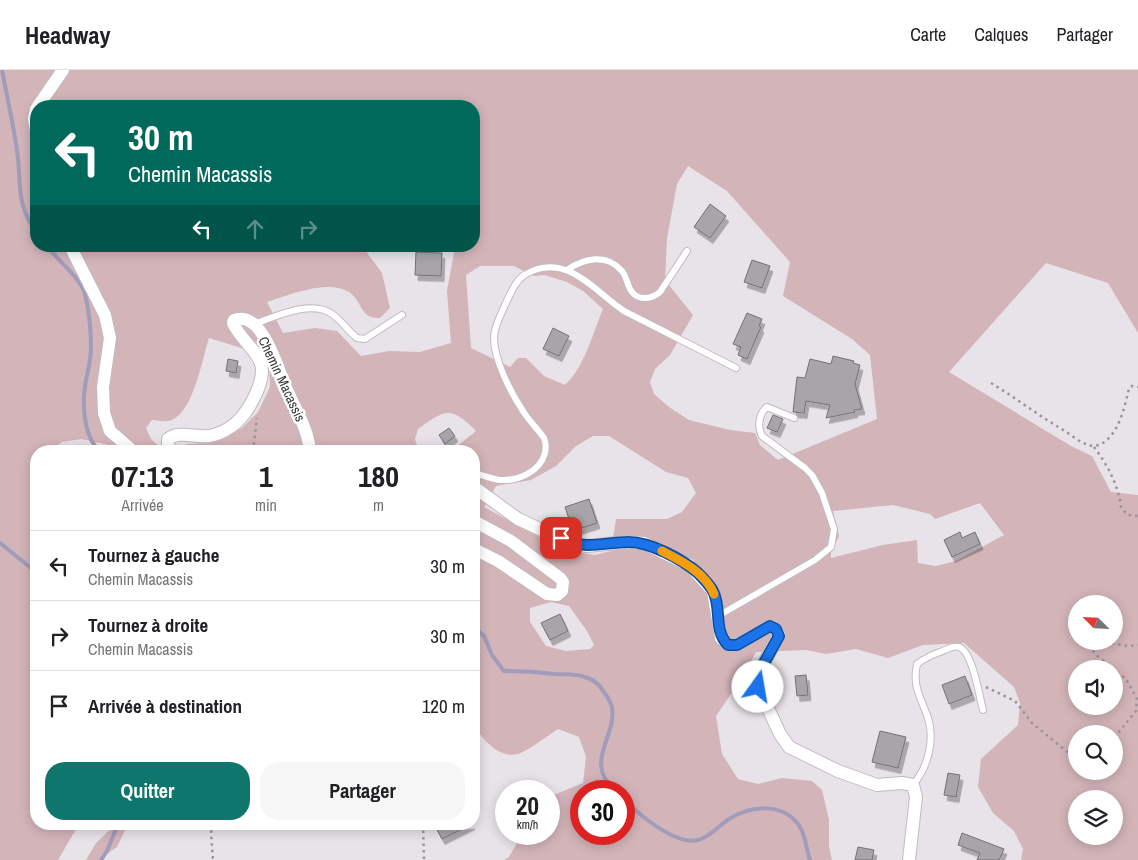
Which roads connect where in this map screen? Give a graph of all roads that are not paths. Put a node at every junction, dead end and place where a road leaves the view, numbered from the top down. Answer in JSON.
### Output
{"nodes":[{"id":1,"x":63,"y":70,"type":"edge"},
{"id":2,"x":42,"y":100,"type":"edge"},
{"id":3,"x":687,"y":251,"type":"dead end"},
{"id":4,"x":73,"y":252,"type":"edge"},
{"id":5,"x":567,"y":270,"type":"junction"},
{"id":6,"x":402,"y":315,"type":"dead end"},
{"id":7,"x":254,"y":324,"type":"junction"},
{"id":8,"x":736,"y":368,"type":"dead end"},
{"id":9,"x":794,"y":418,"type":"dead end"},
{"id":10,"x":126,"y":445,"type":"edge"},
{"id":11,"x":168,"y":445,"type":"edge"},
{"id":12,"x":309,"y":445,"type":"edge"},
{"id":13,"x":480,"y":475,"type":"edge"},
{"id":14,"x":480,"y":491,"type":"edge"},
{"id":15,"x":480,"y":524,"type":"edge"},
{"id":16,"x":480,"y":552,"type":"edge"},
{"id":17,"x":718,"y":616,"type":"junction"},
{"id":18,"x":983,"y":710,"type":"dead end"},
{"id":19,"x":913,"y":784,"type":"junction"},
{"id":20,"x":909,"y":860,"type":"edge"}],
"edges":[{"from":1,"to":2,"type":"street"},
{"from":3,"to":5,"type":"lane"},
{"from":4,"to":10,"type":"street"},
{"from":5,"to":8,"type":"lane"},
{"from":5,"to":13,"type":"lane"},
{"from":6,"to":7,"type":"lane"},
{"from":7,"to":11,"type":"street","name":"Chemin Macassis"},
{"from":7,"to":12,"type":"street","name":"Chemin Macassis"},
{"from":9,"to":17,"type":"lane"},
{"from":14,"to":17,"type":"street"},
{"from":15,"to":16,"type":"street"},
{"from":17,"to":19,"type":"street"},
{"from":18,"to":19,"type":"lane"},
{"from":19,"to":20,"type":"street"}]}
